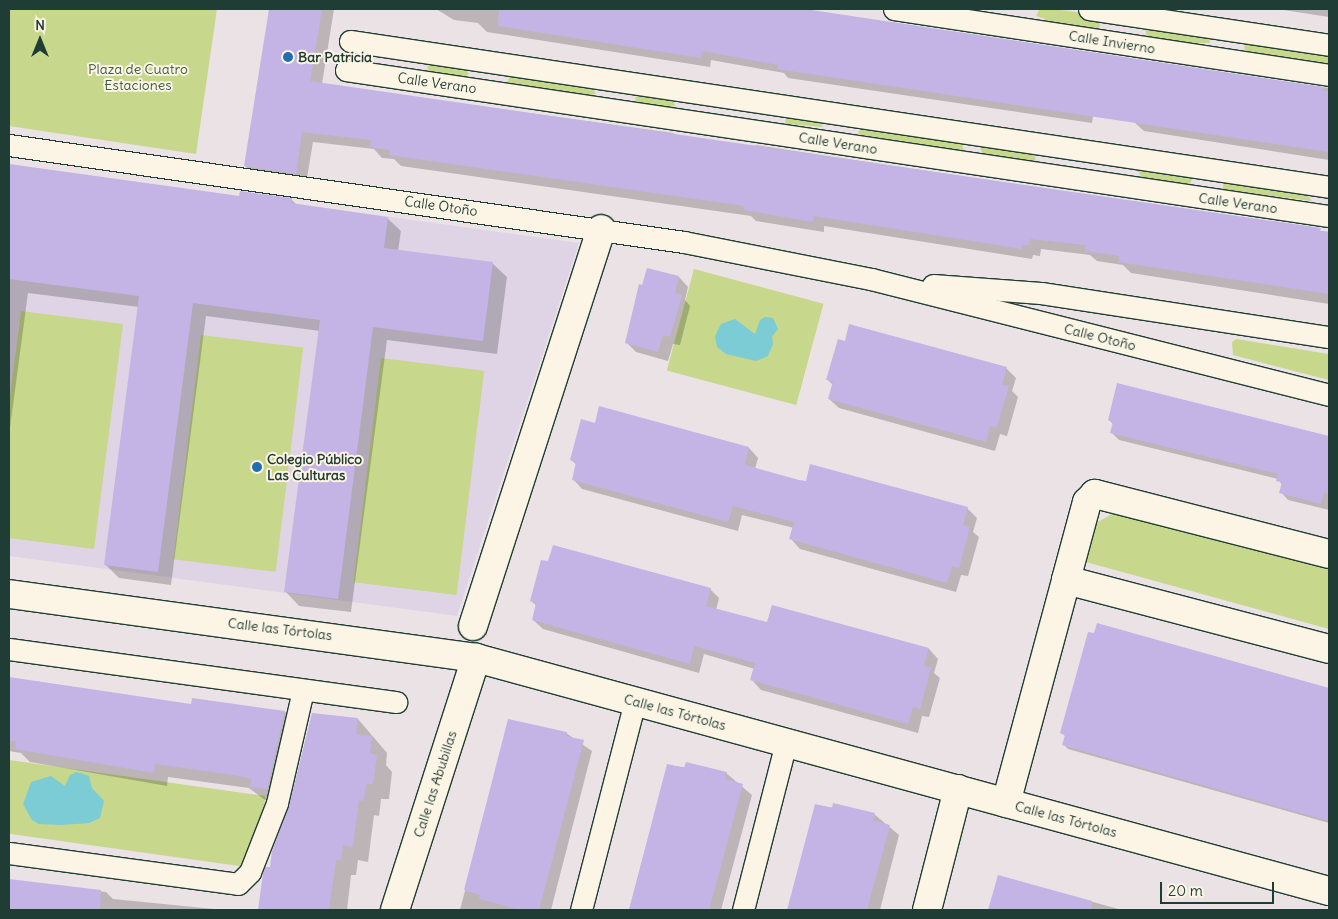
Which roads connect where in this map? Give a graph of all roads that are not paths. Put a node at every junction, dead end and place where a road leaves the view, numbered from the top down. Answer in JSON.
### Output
{"nodes":[{"id":1,"x":894,"y":9,"type":"edge"},
{"id":2,"x":1090,"y":9,"type":"edge"},
{"id":3,"x":350,"y":41,"type":"dead end"},
{"id":4,"x":1329,"y":45,"type":"edge"},
{"id":5,"x":346,"y":70,"type":"dead end"},
{"id":6,"x":1329,"y":75,"type":"edge"},
{"id":7,"x":9,"y":145,"type":"edge"},
{"id":8,"x":1329,"y":188,"type":"edge"},
{"id":9,"x":1329,"y":216,"type":"edge"},
{"id":10,"x":601,"y":229,"type":"junction"},
{"id":11,"x":871,"y":280,"type":"junction"},
{"id":12,"x":1329,"y":337,"type":"edge"},
{"id":13,"x":1329,"y":395,"type":"edge"},
{"id":14,"x":1329,"y":554,"type":"edge"},
{"id":15,"x":1066,"y":580,"type":"junction"},
{"id":16,"x":9,"y":594,"type":"edge"},
{"id":17,"x":473,"y":626,"type":"dead end"},
{"id":18,"x":9,"y":649,"type":"edge"},
{"id":19,"x":1329,"y":649,"type":"edge"},
{"id":20,"x":476,"y":658,"type":"junction"},
{"id":21,"x":303,"y":690,"type":"junction"},
{"id":22,"x":635,"y":701,"type":"junction"},
{"id":23,"x":396,"y":702,"type":"dead end"},
{"id":24,"x":786,"y":743,"type":"junction"},
{"id":25,"x":958,"y":789,"type":"junction"},
{"id":26,"x":1006,"y":802,"type":"junction"},
{"id":27,"x":9,"y":853,"type":"edge"},
{"id":28,"x":1329,"y":891,"type":"edge"},
{"id":29,"x":395,"y":910,"type":"edge"},
{"id":30,"x":581,"y":910,"type":"edge"},
{"id":31,"x":743,"y":910,"type":"edge"},
{"id":32,"x":927,"y":910,"type":"edge"}],
"edges":[{"from":1,"to":6,"type":"lane","name":"Calle Invierno"},
{"from":2,"to":4,"type":"lane"},
{"from":3,"to":8,"type":"lane","name":"Calle Verano"},
{"from":5,"to":9,"type":"lane","name":"Calle Verano"},
{"from":7,"to":10,"type":"lane","name":"Calle Otoño"},
{"from":10,"to":11,"type":"lane","name":"Calle Otoño"},
{"from":10,"to":17,"type":"street"},
{"from":11,"to":12,"type":"lane","name":"Calle Otoño"},
{"from":11,"to":13,"type":"lane","name":"Calle Otoño"},
{"from":14,"to":15,"type":"street"},
{"from":15,"to":19,"type":"street"},
{"from":15,"to":26,"type":"street"},
{"from":16,"to":20,"type":"street","name":"Calle las Tórtolas"},
{"from":18,"to":21,"type":"lane"},
{"from":20,"to":22,"type":"street","name":"Calle las Tórtolas"},
{"from":20,"to":29,"type":"street","name":"Calle las Abubillas"},
{"from":21,"to":23,"type":"lane"},
{"from":21,"to":27,"type":"lane"},
{"from":22,"to":24,"type":"street","name":"Calle las Tórtolas"},
{"from":22,"to":30,"type":"lane"},
{"from":24,"to":25,"type":"street","name":"Calle las Tórtolas"},
{"from":24,"to":31,"type":"lane"},
{"from":25,"to":26,"type":"street","name":"Calle las Tórtolas"},
{"from":25,"to":32,"type":"street"},
{"from":26,"to":28,"type":"street","name":"Calle las Tórtolas"}]}
